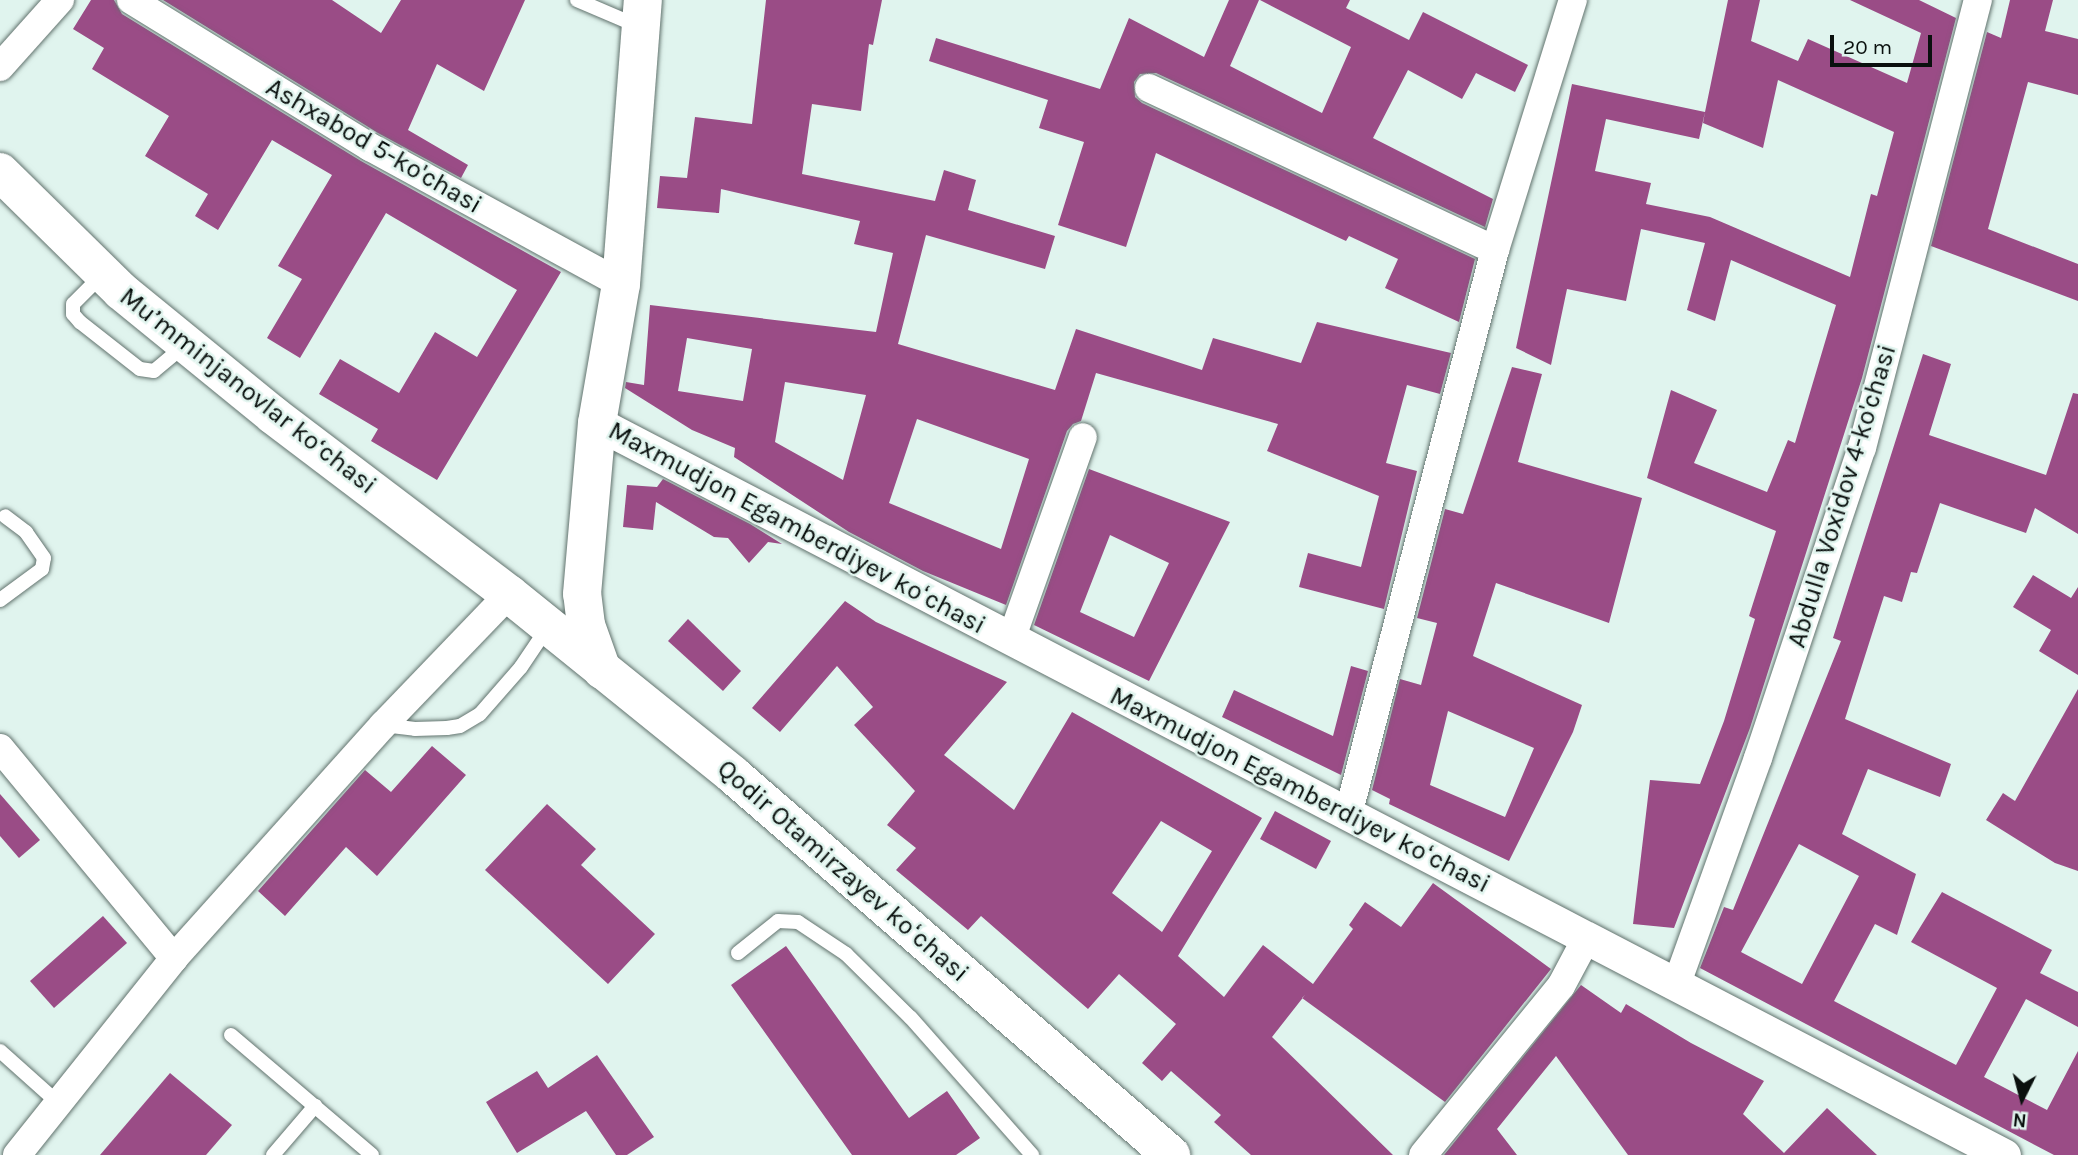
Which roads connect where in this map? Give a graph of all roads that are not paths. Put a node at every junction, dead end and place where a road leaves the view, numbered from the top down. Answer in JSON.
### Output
{"nodes":[{"id":1,"x":60,"y":0,"type":"edge"},
{"id":2,"x":131,"y":0,"type":"edge"},
{"id":3,"x":577,"y":0,"type":"edge"},
{"id":4,"x":1573,"y":0,"type":"edge"},
{"id":5,"x":1978,"y":0,"type":"edge"},
{"id":6,"x":642,"y":14,"type":"edge"},
{"id":7,"x":0,"y":67,"type":"edge"},
{"id":8,"x":1149,"y":88,"type":"dead end"},
{"id":9,"x":0,"y":172,"type":"edge"},
{"id":10,"x":1495,"y":250,"type":"junction"},
{"id":11,"x":103,"y":274,"type":"junction"},
{"id":12,"x":621,"y":284,"type":"junction"},
{"id":13,"x":186,"y":345,"type":"junction"},
{"id":14,"x":597,"y":423,"type":"junction"},
{"id":15,"x":1083,"y":437,"type":"dead end"},
{"id":16,"x":5,"y":516,"type":"dead end"},
{"id":17,"x":509,"y":594,"type":"junction"},
{"id":18,"x":0,"y":600,"type":"edge"},
{"id":19,"x":548,"y":626,"type":"junction"},
{"id":20,"x":1010,"y":640,"type":"junction"},
{"id":21,"x":602,"y":670,"type":"junction"},
{"id":22,"x":383,"y":726,"type":"junction"},
{"id":23,"x":0,"y":748,"type":"edge"},
{"id":24,"x":1348,"y":814,"type":"junction"},
{"id":25,"x":1587,"y":937,"type":"junction"},
{"id":26,"x":738,"y":953,"type":"dead end"},
{"id":27,"x":174,"y":958,"type":"junction"},
{"id":28,"x":1677,"y":984,"type":"junction"},
{"id":29,"x":231,"y":1035,"type":"dead end"},
{"id":30,"x":0,"y":1051,"type":"edge"},
{"id":31,"x":57,"y":1102,"type":"junction"},
{"id":32,"x":315,"y":1106,"type":"junction"},
{"id":33,"x":1029,"y":1154,"type":"edge"},
{"id":34,"x":17,"y":1155,"type":"edge"},
{"id":35,"x":273,"y":1155,"type":"edge"},
{"id":36,"x":372,"y":1155,"type":"edge"},
{"id":37,"x":1171,"y":1155,"type":"edge"},
{"id":38,"x":1423,"y":1155,"type":"edge"},
{"id":39,"x":2004,"y":1155,"type":"edge"}],
"edges":[{"from":1,"to":7,"type":"street"},
{"from":2,"to":12,"type":"street","name":"Ashxabod 5-ko'chasi"},
{"from":3,"to":6,"type":"lane"},
{"from":4,"to":10,"type":"street"},
{"from":5,"to":28,"type":"street","name":"Abdulla Voxidov 4-ko'chasi"},
{"from":6,"to":12,"type":"main road"},
{"from":8,"to":10,"type":"street"},
{"from":9,"to":11,"type":"main road","name":"Mu’mminjanovlar ko‘chasi"},
{"from":10,"to":24,"type":"street"},
{"from":11,"to":13,"type":"main road","name":"Mu’mminjanovlar ko‘chasi"},
{"from":11,"to":13,"type":"lane"},
{"from":12,"to":14,"type":"main road"},
{"from":13,"to":17,"type":"main road","name":"Mu’mminjanovlar ko‘chasi"},
{"from":14,"to":20,"type":"street","name":"Maxmudjon Egamberdiyev koʻchasi"},
{"from":14,"to":21,"type":"main road"},
{"from":15,"to":20,"type":"street"},
{"from":16,"to":18,"type":"lane"},
{"from":17,"to":19,"type":"main road","name":"Qodir Otamirzayev koʻchasi"},
{"from":17,"to":22,"type":"street"},
{"from":19,"to":21,"type":"main road","name":"Qodir Otamirzayev koʻchasi"},
{"from":19,"to":22,"type":"lane"},
{"from":20,"to":24,"type":"street","name":"Maxmudjon Egamberdiyev koʻchasi"},
{"from":21,"to":37,"type":"main road","name":"Qodir Otamirzayev koʻchasi"},
{"from":22,"to":27,"type":"street"},
{"from":23,"to":27,"type":"street"},
{"from":24,"to":25,"type":"street","name":"Maxmudjon Egamberdiyev koʻchasi"},
{"from":25,"to":28,"type":"street","name":"Maxmudjon Egamberdiyev koʻchasi"},
{"from":25,"to":38,"type":"street"},
{"from":26,"to":33,"type":"lane"},
{"from":27,"to":31,"type":"street"},
{"from":28,"to":39,"type":"street","name":"Maxmudjon Egamberdiyev koʻchasi"},
{"from":29,"to":32,"type":"lane"},
{"from":30,"to":31,"type":"lane"},
{"from":31,"to":34,"type":"street"},
{"from":32,"to":35,"type":"lane"},
{"from":32,"to":36,"type":"lane"}]}
